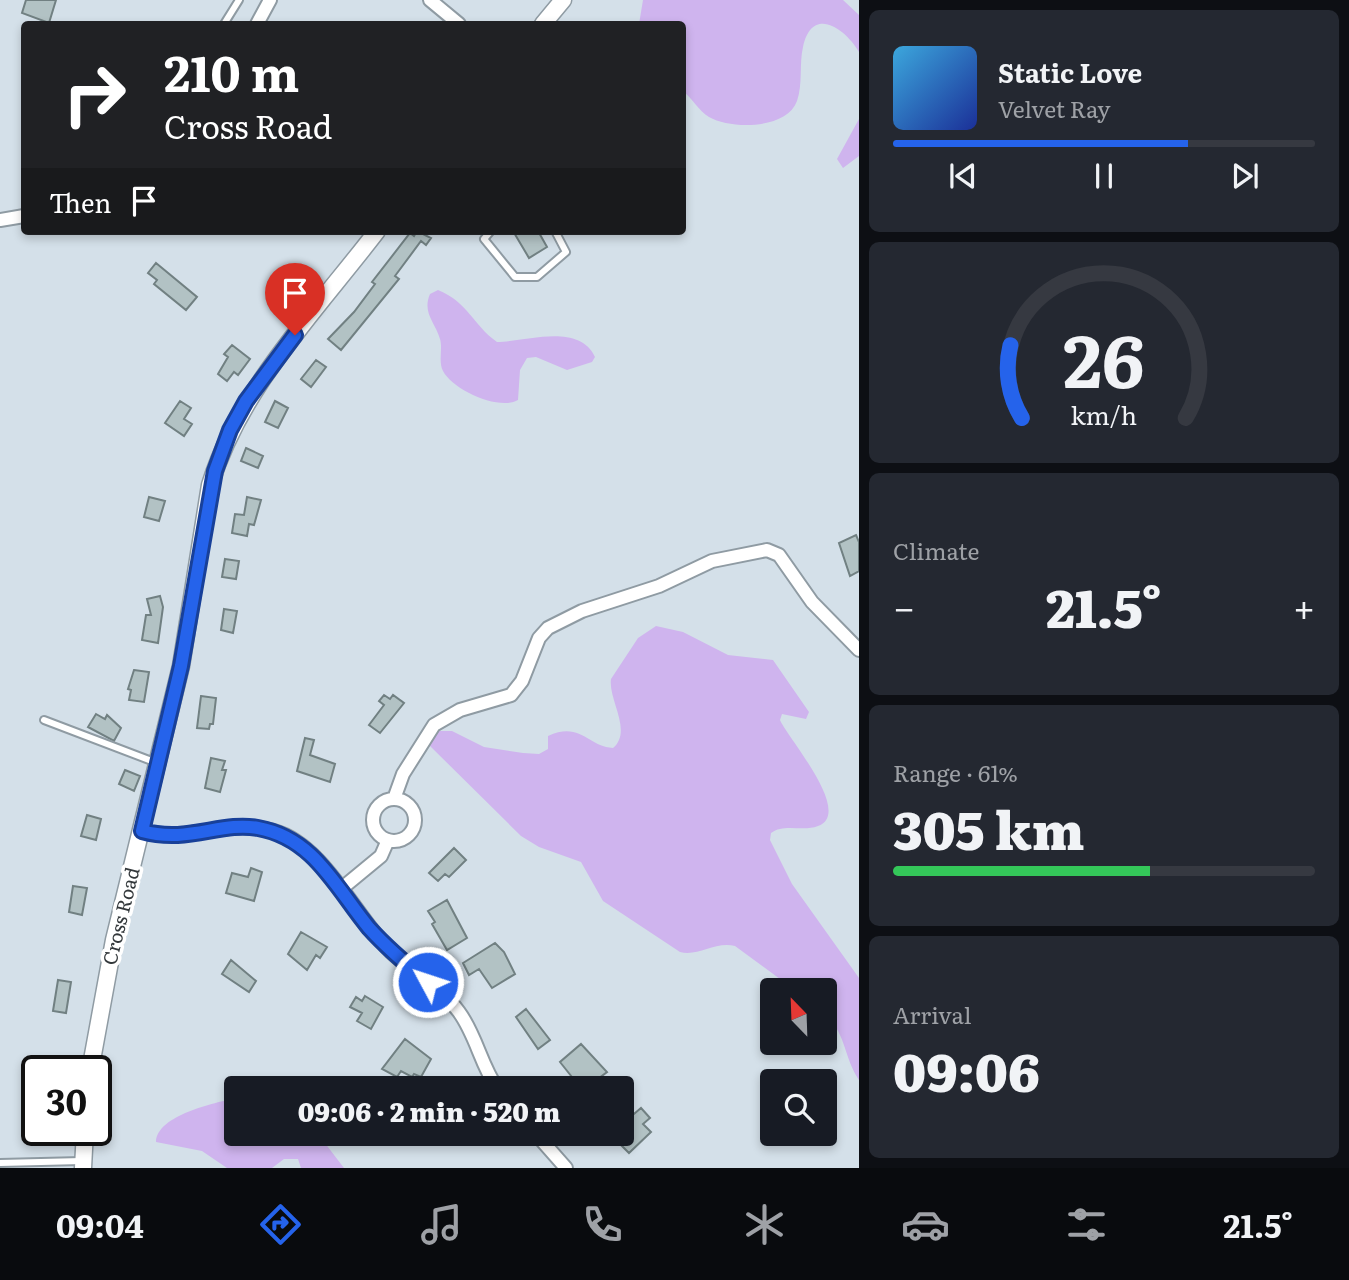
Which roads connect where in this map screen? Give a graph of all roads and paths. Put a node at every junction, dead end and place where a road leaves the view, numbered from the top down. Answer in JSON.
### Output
{"nodes":[{"id":1,"x":239,"y":0,"type":"edge"},
{"id":2,"x":271,"y":0,"type":"edge"},
{"id":3,"x":430,"y":0,"type":"edge"},
{"id":4,"x":563,"y":0,"type":"edge"},
{"id":5,"x":227,"y":21,"type":"edge"},
{"id":6,"x":259,"y":21,"type":"edge"},
{"id":7,"x":455,"y":21,"type":"edge"},
{"id":8,"x":546,"y":21,"type":"edge"},
{"id":9,"x":21,"y":216,"type":"edge"},
{"id":10,"x":0,"y":220,"type":"edge"},
{"id":11,"x":374,"y":235,"type":"edge"},
{"id":12,"x":488,"y":235,"type":"edge"},
{"id":13,"x":557,"y":235,"type":"edge"},
{"id":14,"x":859,"y":650,"type":"edge"},
{"id":15,"x":44,"y":720,"type":"dead end"},
{"id":16,"x":159,"y":764,"type":"junction"},
{"id":17,"x":394,"y":799,"type":"junction"},
{"id":18,"x":142,"y":831,"type":"junction"},
{"id":19,"x":387,"y":840,"type":"junction"},
{"id":20,"x":341,"y":889,"type":"junction"},
{"id":21,"x":93,"y":1055,"type":"edge"},
{"id":22,"x":491,"y":1076,"type":"edge"},
{"id":23,"x":84,"y":1146,"type":"edge"},
{"id":24,"x":544,"y":1146,"type":"edge"},
{"id":25,"x":0,"y":1163,"type":"edge"},
{"id":26,"x":83,"y":1164,"type":"edge"},
{"id":27,"x":566,"y":1168,"type":"edge"}],
"edges":[{"from":1,"to":5,"type":"lane"},
{"from":2,"to":6,"type":"street"},
{"from":3,"to":7,"type":"street"},
{"from":4,"to":8,"type":"street"},
{"from":9,"to":10,"type":"street"},
{"from":11,"to":16,"type":"street","name":"Cross Road"},
{"from":12,"to":13,"type":"lane"},
{"from":14,"to":17,"type":"street"},
{"from":15,"to":16,"type":"lane"},
{"from":16,"to":18,"type":"street","name":"Cross Road"},
{"from":17,"to":19,"type":"street"},
{"from":17,"to":19,"type":"street"},
{"from":18,"to":20,"type":"street"},
{"from":18,"to":21,"type":"street","name":"Cross Road"},
{"from":19,"to":20,"type":"street"},
{"from":20,"to":22,"type":"street"},
{"from":23,"to":26,"type":"street"},
{"from":24,"to":27,"type":"street"},
{"from":25,"to":26,"type":"lane"}]}
